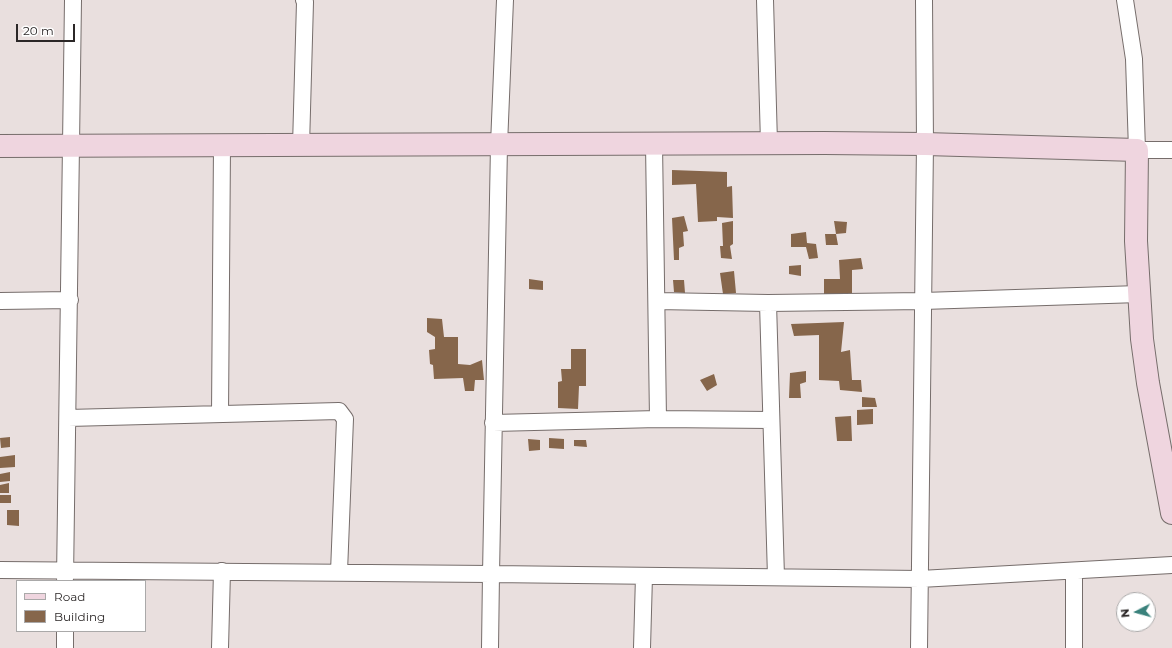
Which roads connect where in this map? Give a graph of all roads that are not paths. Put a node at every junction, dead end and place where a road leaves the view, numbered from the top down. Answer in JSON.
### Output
{"nodes":[{"id":1,"x":73,"y":0,"type":"edge"},
{"id":2,"x":304,"y":0,"type":"edge"},
{"id":3,"x":505,"y":0,"type":"edge"},
{"id":4,"x":765,"y":0,"type":"edge"},
{"id":5,"x":924,"y":0,"type":"edge"},
{"id":6,"x":1125,"y":0,"type":"edge"},
{"id":7,"x":769,"y":143,"type":"junction"},
{"id":8,"x":654,"y":144,"type":"junction"},
{"id":9,"x":925,"y":144,"type":"junction"},
{"id":10,"x":499,"y":145,"type":"junction"},
{"id":11,"x":0,"y":146,"type":"edge"},
{"id":12,"x":72,"y":146,"type":"junction"},
{"id":13,"x":222,"y":146,"type":"junction"},
{"id":14,"x":301,"y":146,"type":"junction"},
{"id":15,"x":1137,"y":150,"type":"junction"},
{"id":16,"x":1172,"y":150,"type":"edge"},
{"id":17,"x":1139,"y":294,"type":"junction"},
{"id":18,"x":70,"y":300,"type":"junction"},
{"id":19,"x":0,"y":301,"type":"edge"},
{"id":20,"x":657,"y":301,"type":"junction"},
{"id":21,"x":923,"y":301,"type":"junction"},
{"id":22,"x":768,"y":303,"type":"junction"},
{"id":23,"x":220,"y":414,"type":"junction"},
{"id":24,"x":68,"y":418,"type":"junction"},
{"id":25,"x":658,"y":419,"type":"junction"},
{"id":26,"x":772,"y":420,"type":"junction"},
{"id":27,"x":493,"y":423,"type":"junction"},
{"id":28,"x":1172,"y":512,"type":"edge"},
{"id":29,"x":1172,"y":566,"type":"edge"},
{"id":30,"x":0,"y":570,"type":"edge"},
{"id":31,"x":222,"y":571,"type":"junction"},
{"id":32,"x":1074,"y":571,"type":"junction"},
{"id":33,"x":339,"y":572,"type":"junction"},
{"id":34,"x":491,"y":574,"type":"junction"},
{"id":35,"x":65,"y":576,"type":"edge"},
{"id":36,"x":644,"y":576,"type":"junction"},
{"id":37,"x":776,"y":577,"type":"junction"},
{"id":38,"x":920,"y":579,"type":"junction"},
{"id":39,"x":65,"y":632,"type":"edge"},
{"id":40,"x":65,"y":648,"type":"edge"},
{"id":41,"x":220,"y":648,"type":"edge"},
{"id":42,"x":490,"y":648,"type":"edge"},
{"id":43,"x":642,"y":648,"type":"edge"},
{"id":44,"x":919,"y":648,"type":"edge"},
{"id":45,"x":1074,"y":648,"type":"edge"}],
"edges":[{"from":1,"to":12,"type":"street"},
{"from":2,"to":14,"type":"street"},
{"from":3,"to":10,"type":"street"},
{"from":4,"to":7,"type":"street"},
{"from":5,"to":9,"type":"street"},
{"from":6,"to":15,"type":"street"},
{"from":7,"to":8,"type":"street"},
{"from":7,"to":9,"type":"street"},
{"from":8,"to":10,"type":"street"},
{"from":8,"to":20,"type":"street"},
{"from":9,"to":15,"type":"street"},
{"from":9,"to":21,"type":"street"},
{"from":10,"to":14,"type":"street"},
{"from":10,"to":27,"type":"street"},
{"from":11,"to":12,"type":"street"},
{"from":12,"to":13,"type":"street"},
{"from":12,"to":18,"type":"street"},
{"from":13,"to":14,"type":"street"},
{"from":13,"to":23,"type":"street"},
{"from":15,"to":16,"type":"street"},
{"from":15,"to":17,"type":"street"},
{"from":17,"to":21,"type":"street"},
{"from":17,"to":28,"type":"street"},
{"from":18,"to":19,"type":"street"},
{"from":18,"to":24,"type":"street"},
{"from":20,"to":22,"type":"street"},
{"from":20,"to":25,"type":"street"},
{"from":21,"to":22,"type":"street"},
{"from":21,"to":38,"type":"street"},
{"from":22,"to":26,"type":"street"},
{"from":23,"to":24,"type":"street"},
{"from":23,"to":33,"type":"street"},
{"from":24,"to":35,"type":"street"},
{"from":25,"to":26,"type":"street"},
{"from":25,"to":27,"type":"street"},
{"from":26,"to":37,"type":"street"},
{"from":27,"to":34,"type":"street"},
{"from":29,"to":32,"type":"street"},
{"from":30,"to":35,"type":"street"},
{"from":31,"to":33,"type":"street"},
{"from":31,"to":35,"type":"street"},
{"from":31,"to":41,"type":"street"},
{"from":32,"to":38,"type":"street"},
{"from":32,"to":45,"type":"street"},
{"from":33,"to":34,"type":"street"},
{"from":34,"to":36,"type":"street"},
{"from":34,"to":42,"type":"street"},
{"from":36,"to":37,"type":"street"},
{"from":36,"to":43,"type":"street"},
{"from":37,"to":38,"type":"street"},
{"from":38,"to":44,"type":"street"},
{"from":39,"to":40,"type":"street"}]}
